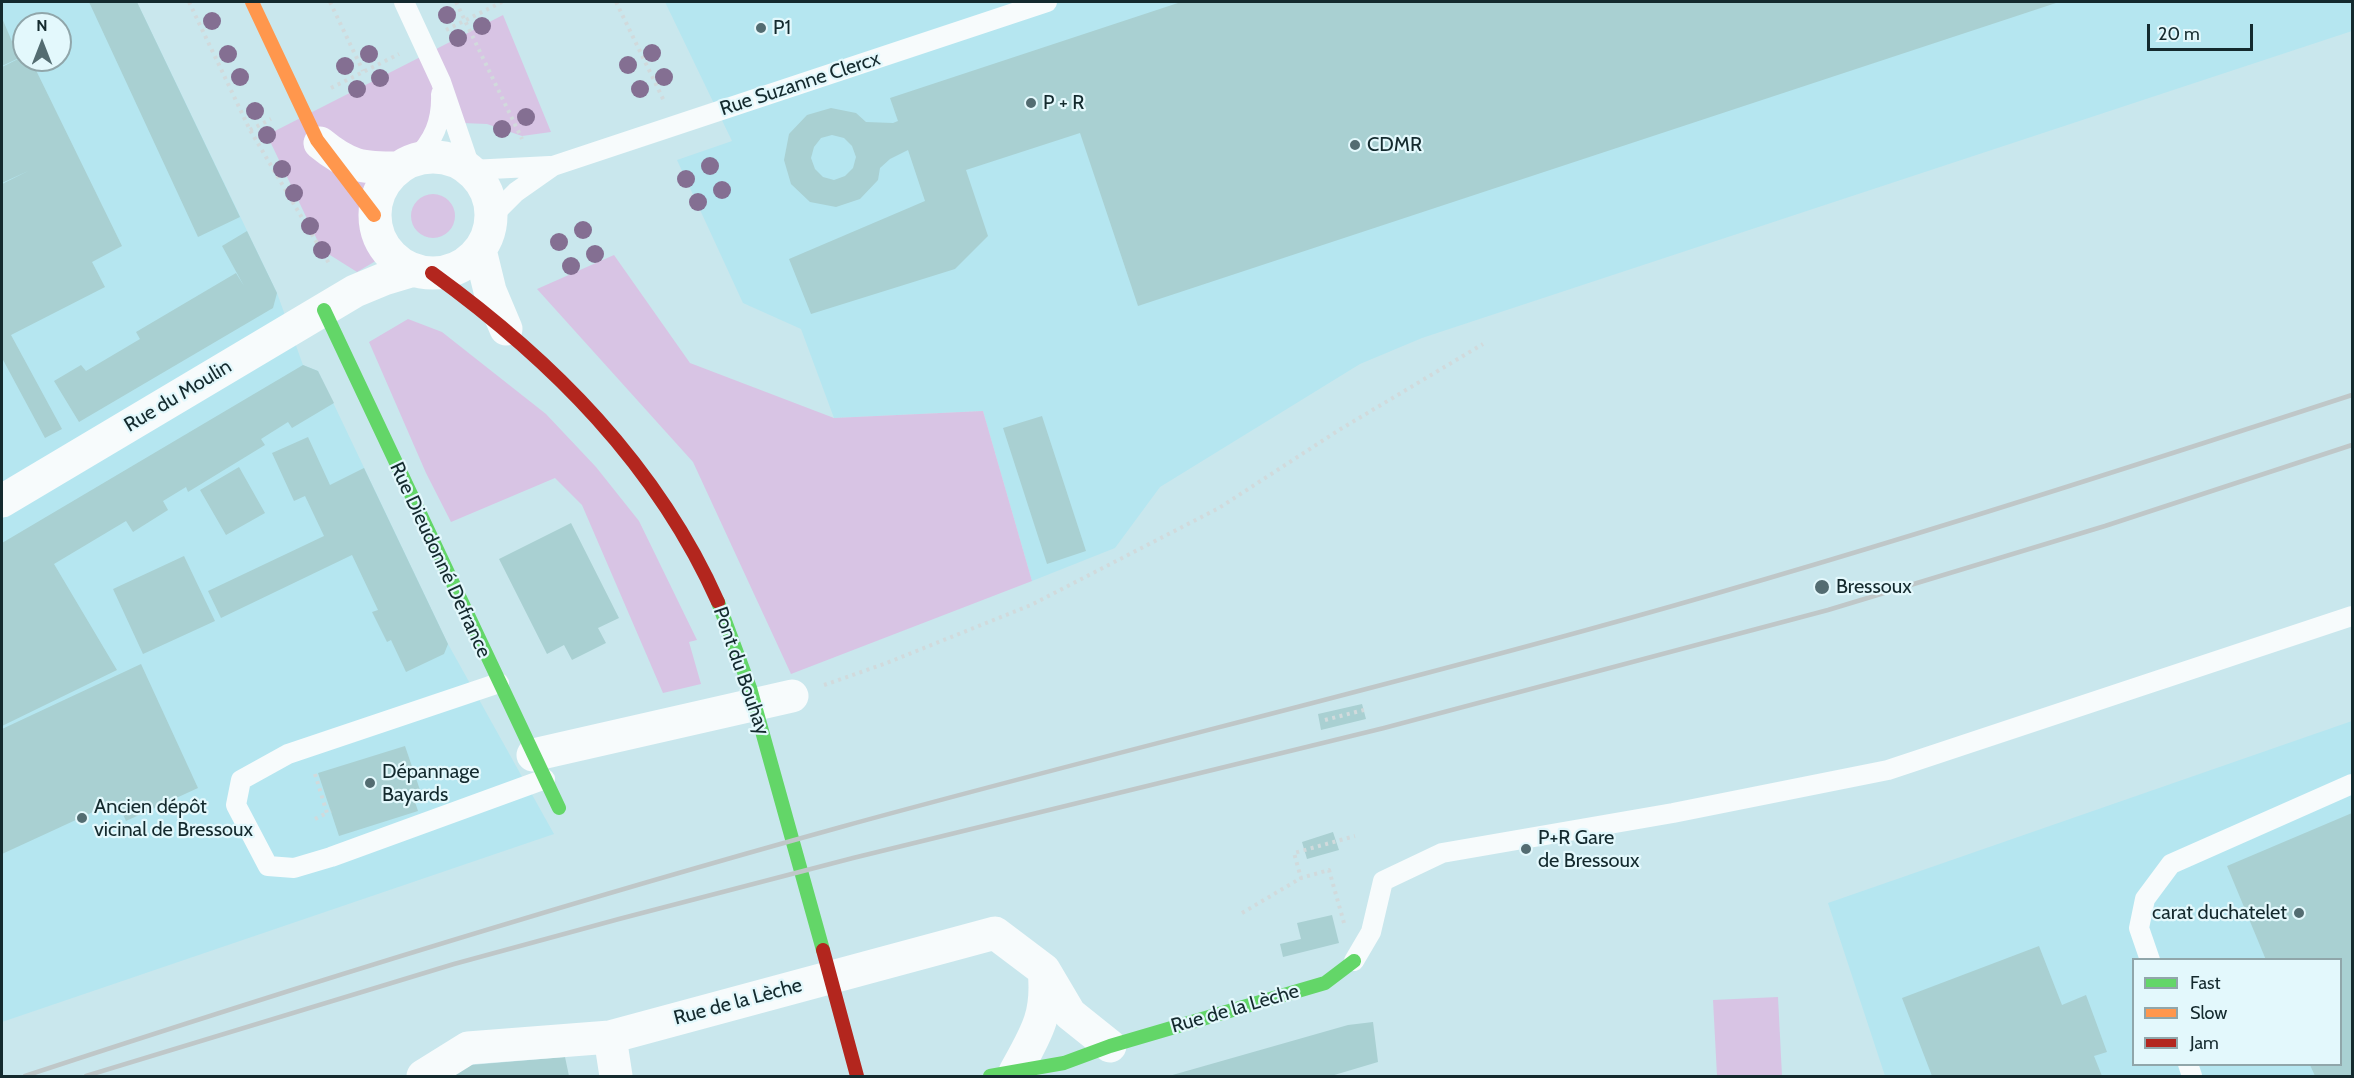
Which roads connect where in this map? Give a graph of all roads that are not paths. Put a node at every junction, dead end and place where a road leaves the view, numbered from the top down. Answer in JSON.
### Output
{"nodes":[{"id":1,"x":252,"y":2,"type":"edge"},
{"id":2,"x":404,"y":2,"type":"edge"},
{"id":3,"x":1047,"y":2,"type":"edge"},
{"id":4,"x":441,"y":82,"type":"junction"},
{"id":5,"x":317,"y":140,"type":"junction"},
{"id":6,"x":406,"y":164,"type":"junction"},
{"id":7,"x":553,"y":166,"type":"junction"},
{"id":8,"x":471,"y":170,"type":"junction"},
{"id":9,"x":374,"y":215,"type":"junction"},
{"id":10,"x":492,"y":216,"type":"junction"},
{"id":11,"x":386,"y":249,"type":"junction"},
{"id":12,"x":480,"y":250,"type":"junction"},
{"id":13,"x":423,"y":272,"type":"junction"},
{"id":14,"x":355,"y":291,"type":"junction"},
{"id":15,"x":324,"y":310,"type":"junction"},
{"id":16,"x":506,"y":329,"type":"junction"},
{"id":17,"x":2,"y":501,"type":"edge"},
{"id":18,"x":2352,"y":616,"type":"edge"},
{"id":19,"x":499,"y":683,"type":"junction"},
{"id":20,"x":792,"y":696,"type":"road end"},
{"id":21,"x":539,"y":767,"type":"junction"},
{"id":22,"x":2352,"y":784,"type":"edge"},
{"id":23,"x":559,"y":808,"type":"dead end"},
{"id":24,"x":2149,"y":958,"type":"edge"},
{"id":25,"x":1354,"y":962,"type":"joint"},
{"id":26,"x":1044,"y":970,"type":"junction"},
{"id":27,"x":610,"y":1037,"type":"junction"},
{"id":28,"x":1110,"y":1046,"type":"junction"},
{"id":29,"x":1002,"y":1074,"type":"edge"},
{"id":30,"x":423,"y":1077,"type":"edge"},
{"id":31,"x":616,"y":1077,"type":"edge"},
{"id":32,"x":857,"y":1077,"type":"edge"}],
"edges":[{"from":1,"to":5,"type":"street"},
{"from":2,"to":4,"type":"lane"},
{"from":3,"to":7,"type":"lane","name":"Rue Suzanne Clercx"},
{"from":4,"to":6,"type":"lane"},
{"from":4,"to":8,"type":"lane"},
{"from":5,"to":6,"type":"street"},
{"from":5,"to":9,"type":"street"},
{"from":6,"to":8,"type":"street"},
{"from":6,"to":9,"type":"street"},
{"from":7,"to":8,"type":"lane","name":"Rue Suzanne Clercx"},
{"from":7,"to":10,"type":"lane","name":"Rue Suzanne Clercx"},
{"from":8,"to":10,"type":"street"},
{"from":9,"to":11,"type":"street"},
{"from":10,"to":12,"type":"street"},
{"from":11,"to":13,"type":"street"},
{"from":11,"to":14,"type":"street","name":"Rue du Moulin"},
{"from":12,"to":13,"type":"street"},
{"from":12,"to":16,"type":"street","name":"Pont du Bouhay"},
{"from":13,"to":14,"type":"street","name":"Rue du Moulin"},
{"from":13,"to":16,"type":"street","name":"Pont du Bouhay"},
{"from":14,"to":15,"type":"street","name":"Rue du Moulin"},
{"from":15,"to":17,"type":"street","name":"Rue du Moulin"},
{"from":15,"to":19,"type":"street","name":"Rue Dieudonné Defrance"},
{"from":16,"to":32,"type":"street","name":"Pont du Bouhay"},
{"from":18,"to":25,"type":"lane"},
{"from":19,"to":21,"type":"street","name":"Rue Dieudonné Defrance"},
{"from":19,"to":21,"type":"lane"},
{"from":20,"to":21,"type":"street"},
{"from":21,"to":23,"type":"street","name":"Rue Dieudonné Defrance"},
{"from":22,"to":24,"type":"lane"},
{"from":25,"to":28,"type":"street","name":"Rue de la Lèche"},
{"from":26,"to":27,"type":"street","name":"Rue de la Lèche"},
{"from":26,"to":28,"type":"street","name":"Rue de la Lèche"},
{"from":26,"to":29,"type":"street","name":"Rue de la Lèche"},
{"from":27,"to":30,"type":"street","name":"Rue de la Lèche"},
{"from":27,"to":31,"type":"street"},
{"from":28,"to":29,"type":"street","name":"Rue de la Lèche"}]}
